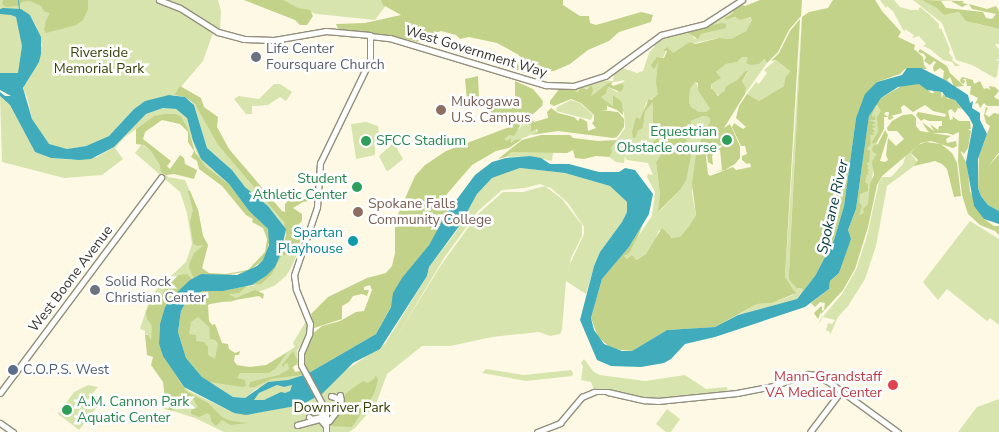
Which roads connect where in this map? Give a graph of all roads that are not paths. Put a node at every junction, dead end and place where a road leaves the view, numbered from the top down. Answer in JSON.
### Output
{"nodes":[{"id":1,"x":159,"y":0,"type":"edge"},
{"id":2,"x":742,"y":0,"type":"edge"},
{"id":3,"x":372,"y":37,"type":"junction"},
{"id":4,"x":161,"y":178,"type":"dead end"},
{"id":5,"x":842,"y":390,"type":"junction"},
{"id":6,"x":0,"y":393,"type":"edge"},
{"id":7,"x":331,"y":396,"type":"dead end"},
{"id":8,"x":322,"y":404,"type":"junction"},
{"id":9,"x":339,"y":409,"type":"junction"},
{"id":10,"x":310,"y":418,"type":"junction"},
{"id":11,"x":0,"y":422,"type":"edge"},
{"id":12,"x":297,"y":425,"type":"dead end"},
{"id":13,"x":326,"y":430,"type":"edge"},
{"id":14,"x":12,"y":432,"type":"edge"},
{"id":15,"x":537,"y":432,"type":"edge"},
{"id":16,"x":810,"y":432,"type":"edge"},
{"id":17,"x":898,"y":432,"type":"edge"}],
"edges":[{"from":1,"to":3,"type":"main road"},
{"from":2,"to":3,"type":"main road","name":"West Government Way"},
{"from":3,"to":8,"type":"main road"},
{"from":4,"to":6,"type":"main road","name":"West Boone Avenue"},
{"from":5,"to":15,"type":"main road"},
{"from":5,"to":16,"type":"main road"},
{"from":5,"to":17,"type":"main road"},
{"from":7,"to":9,"type":"main road"},
{"from":8,"to":9,"type":"main road"},
{"from":8,"to":10,"type":"main road"},
{"from":8,"to":13,"type":"main road"},
{"from":9,"to":13,"type":"main road"},
{"from":10,"to":12,"type":"main road"},
{"from":10,"to":13,"type":"main road"},
{"from":11,"to":14,"type":"main road"}]}
